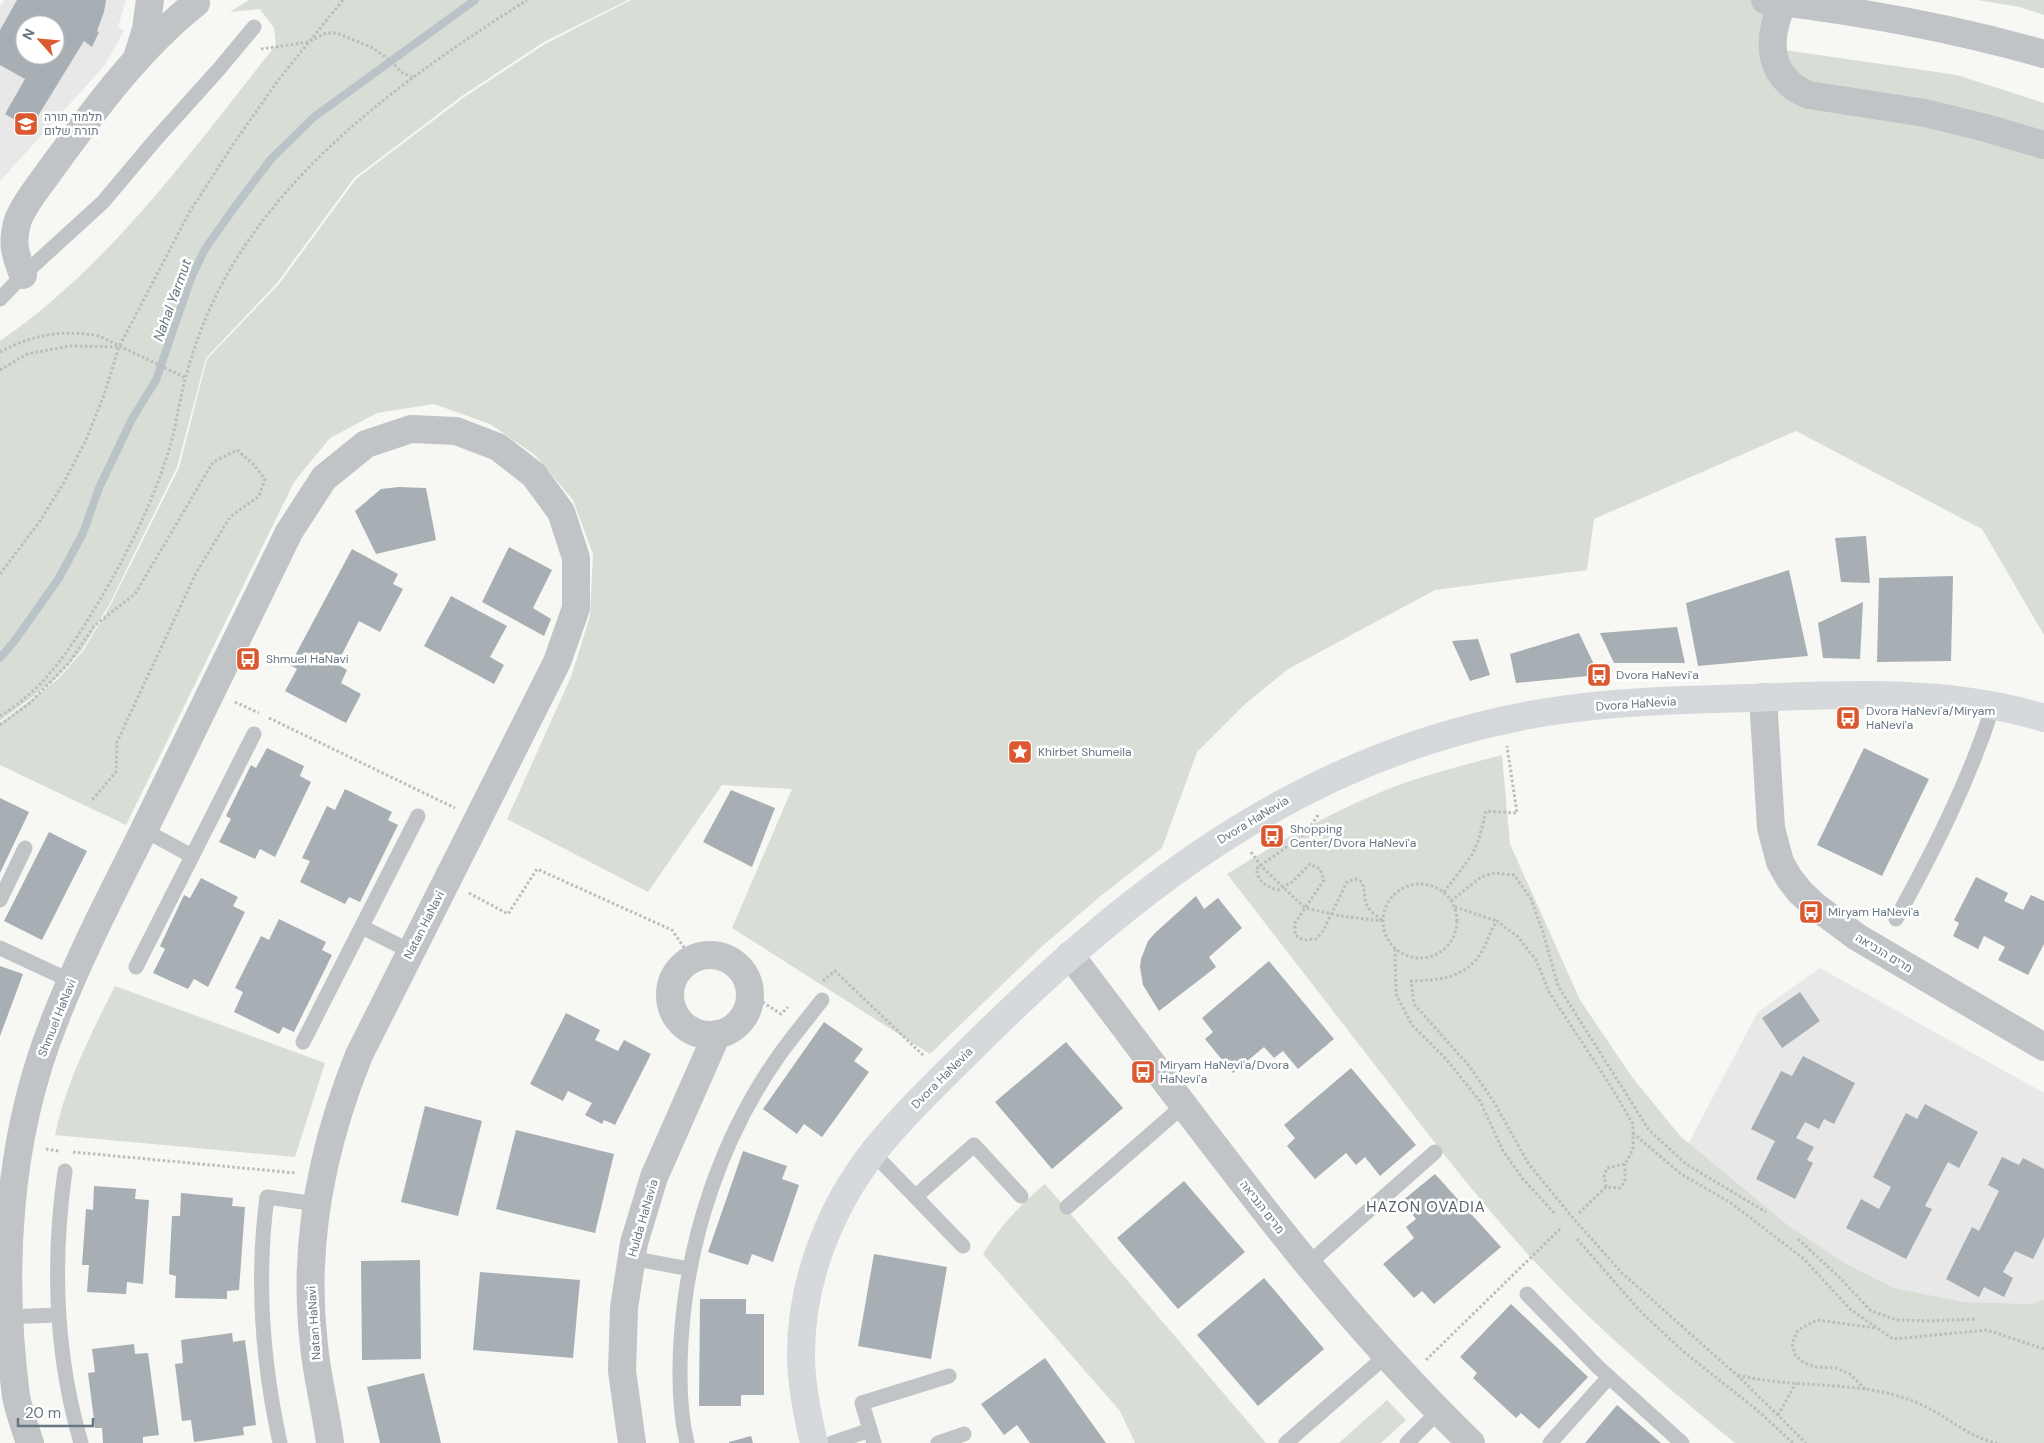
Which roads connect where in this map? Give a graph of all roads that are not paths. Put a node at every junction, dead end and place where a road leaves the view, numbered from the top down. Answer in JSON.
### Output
{"nodes":[{"id":1,"x":150,"y":0,"type":"edge"},
{"id":2,"x":196,"y":1,"type":"edge"},
{"id":3,"x":1773,"y":1,"type":"edge"},
{"id":4,"x":254,"y":28,"type":"dead end"},
{"id":5,"x":2044,"y":54,"type":"edge"},
{"id":6,"x":135,"y":61,"type":"junction"},
{"id":7,"x":2044,"y":145,"type":"edge"},
{"id":8,"x":23,"y":275,"type":"junction"},
{"id":9,"x":0,"y":299,"type":"edge"},
{"id":10,"x":498,"y":447,"type":"joint"},
{"id":11,"x":1763,"y":697,"type":"junction"},
{"id":12,"x":1994,"y":706,"type":"junction"},
{"id":13,"x":2044,"y":718,"type":"edge"},
{"id":14,"x":254,"y":734,"type":"dead end"},
{"id":15,"x":418,"y":816,"type":"dead end"},
{"id":16,"x":144,"y":830,"type":"junction"},
{"id":17,"x":25,"y":848,"type":"dead end"},
{"id":18,"x":192,"y":856,"type":"junction"},
{"id":19,"x":0,"y":900,"type":"edge"},
{"id":20,"x":1896,"y":919,"type":"dead end"},
{"id":21,"x":362,"y":927,"type":"junction"},
{"id":22,"x":0,"y":948,"type":"edge"},
{"id":23,"x":410,"y":951,"type":"junction"},
{"id":24,"x":1070,"y":955,"type":"junction"},
{"id":25,"x":136,"y":967,"type":"dead end"},
{"id":26,"x":71,"y":981,"type":"junction"},
{"id":27,"x":822,"y":1000,"type":"dead end"},
{"id":28,"x":716,"y":1034,"type":"junction"},
{"id":29,"x":303,"y":1042,"type":"dead end"},
{"id":30,"x":2044,"y":1048,"type":"edge"},
{"id":31,"x":1184,"y":1105,"type":"junction"},
{"id":32,"x":1435,"y":1152,"type":"dead end"},
{"id":33,"x":873,"y":1153,"type":"junction"},
{"id":34,"x":65,"y":1171,"type":"dead end"},
{"id":35,"x":916,"y":1196,"type":"junction"},
{"id":36,"x":1021,"y":1196,"type":"dead end"},
{"id":37,"x":317,"y":1204,"type":"junction"},
{"id":38,"x":1066,"y":1207,"type":"dead end"},
{"id":39,"x":2,"y":1222,"type":"edge"},
{"id":40,"x":963,"y":1246,"type":"dead end"},
{"id":41,"x":631,"y":1258,"type":"junction"},
{"id":42,"x":1308,"y":1264,"type":"junction"},
{"id":43,"x":690,"y":1269,"type":"junction"},
{"id":44,"x":1527,"y":1294,"type":"dead end"},
{"id":45,"x":58,"y":1315,"type":"junction"},
{"id":46,"x":5,"y":1317,"type":"junction"},
{"id":47,"x":1387,"y":1355,"type":"junction"},
{"id":48,"x":949,"y":1376,"type":"dead end"},
{"id":49,"x":1609,"y":1377,"type":"junction"},
{"id":50,"x":1439,"y":1411,"type":"junction"},
{"id":51,"x":964,"y":1434,"type":"dead end"},
{"id":52,"x":872,"y":1437,"type":"edge"},
{"id":53,"x":30,"y":1443,"type":"edge"},
{"id":54,"x":81,"y":1443,"type":"edge"},
{"id":55,"x":280,"y":1443,"type":"edge"},
{"id":56,"x":330,"y":1443,"type":"edge"},
{"id":57,"x":632,"y":1443,"type":"edge"},
{"id":58,"x":687,"y":1443,"type":"edge"},
{"id":59,"x":814,"y":1443,"type":"edge"},
{"id":60,"x":832,"y":1443,"type":"edge"},
{"id":61,"x":938,"y":1443,"type":"edge"},
{"id":62,"x":1286,"y":1443,"type":"edge"},
{"id":63,"x":1406,"y":1443,"type":"edge"},
{"id":64,"x":1471,"y":1443,"type":"edge"},
{"id":65,"x":1550,"y":1443,"type":"edge"},
{"id":66,"x":1682,"y":1443,"type":"edge"}],
"edges":[{"from":1,"to":6,"type":"street"},
{"from":2,"to":6,"type":"street"},
{"from":3,"to":5,"type":"street"},
{"from":3,"to":7,"type":"street"},
{"from":4,"to":8,"type":"lane"},
{"from":6,"to":8,"type":"street"},
{"from":8,"to":9,"type":"lane"},
{"from":10,"to":16,"type":"street","name":"Shmuel HaNavi"},
{"from":10,"to":23,"type":"street","name":"Natan HaNavi"},
{"from":11,"to":12,"type":"street","name":"Dvora HaNevia"},
{"from":11,"to":24,"type":"street","name":"Dvora HaNevia"},
{"from":11,"to":30,"type":"street","name":"מרים הנביאה"},
{"from":12,"to":13,"type":"street","name":"Dvora HaNevia"},
{"from":12,"to":20,"type":"lane"},
{"from":14,"to":18,"type":"lane"},
{"from":15,"to":21,"type":"lane"},
{"from":16,"to":18,"type":"lane"},
{"from":16,"to":26,"type":"street","name":"Shmuel HaNavi"},
{"from":17,"to":19,"type":"lane"},
{"from":18,"to":25,"type":"lane"},
{"from":21,"to":23,"type":"lane"},
{"from":21,"to":29,"type":"lane"},
{"from":22,"to":26,"type":"lane"},
{"from":23,"to":37,"type":"street","name":"Natan HaNavi"},
{"from":24,"to":31,"type":"street","name":"מרים הנביאה"},
{"from":24,"to":33,"type":"street","name":"Dvora HaNevia"},
{"from":26,"to":39,"type":"street","name":"Shmuel HaNavi"},
{"from":27,"to":43,"type":"lane"},
{"from":28,"to":28,"type":"street"},
{"from":28,"to":41,"type":"street","name":"Hulda HaNavia"},
{"from":31,"to":38,"type":"lane"},
{"from":31,"to":42,"type":"street","name":"מרים הנביאה"},
{"from":32,"to":42,"type":"lane"},
{"from":33,"to":35,"type":"lane"},
{"from":33,"to":59,"type":"street","name":"Dvora HaNevia"},
{"from":34,"to":45,"type":"lane"},
{"from":35,"to":36,"type":"lane"},
{"from":35,"to":40,"type":"lane"},
{"from":37,"to":55,"type":"lane"},
{"from":37,"to":56,"type":"street","name":"Natan HaNavi"},
{"from":39,"to":46,"type":"street","name":"Shmuel HaNavi"},
{"from":41,"to":43,"type":"lane"},
{"from":41,"to":57,"type":"street","name":"Hulda HaNavia"},
{"from":42,"to":47,"type":"street","name":"מרים הנביאה"},
{"from":43,"to":58,"type":"lane"},
{"from":44,"to":49,"type":"lane"},
{"from":45,"to":46,"type":"lane"},
{"from":45,"to":54,"type":"lane"},
{"from":46,"to":53,"type":"street","name":"Shmuel HaNavi"},
{"from":47,"to":50,"type":"street","name":"מרים הנביאה"},
{"from":47,"to":62,"type":"lane"},
{"from":48,"to":52,"type":"lane"},
{"from":49,"to":65,"type":"lane"},
{"from":49,"to":66,"type":"lane"},
{"from":50,"to":63,"type":"lane"},
{"from":50,"to":64,"type":"street","name":"מרים הנביאה"},
{"from":51,"to":61,"type":"lane"},
{"from":52,"to":60,"type":"lane"}]}
